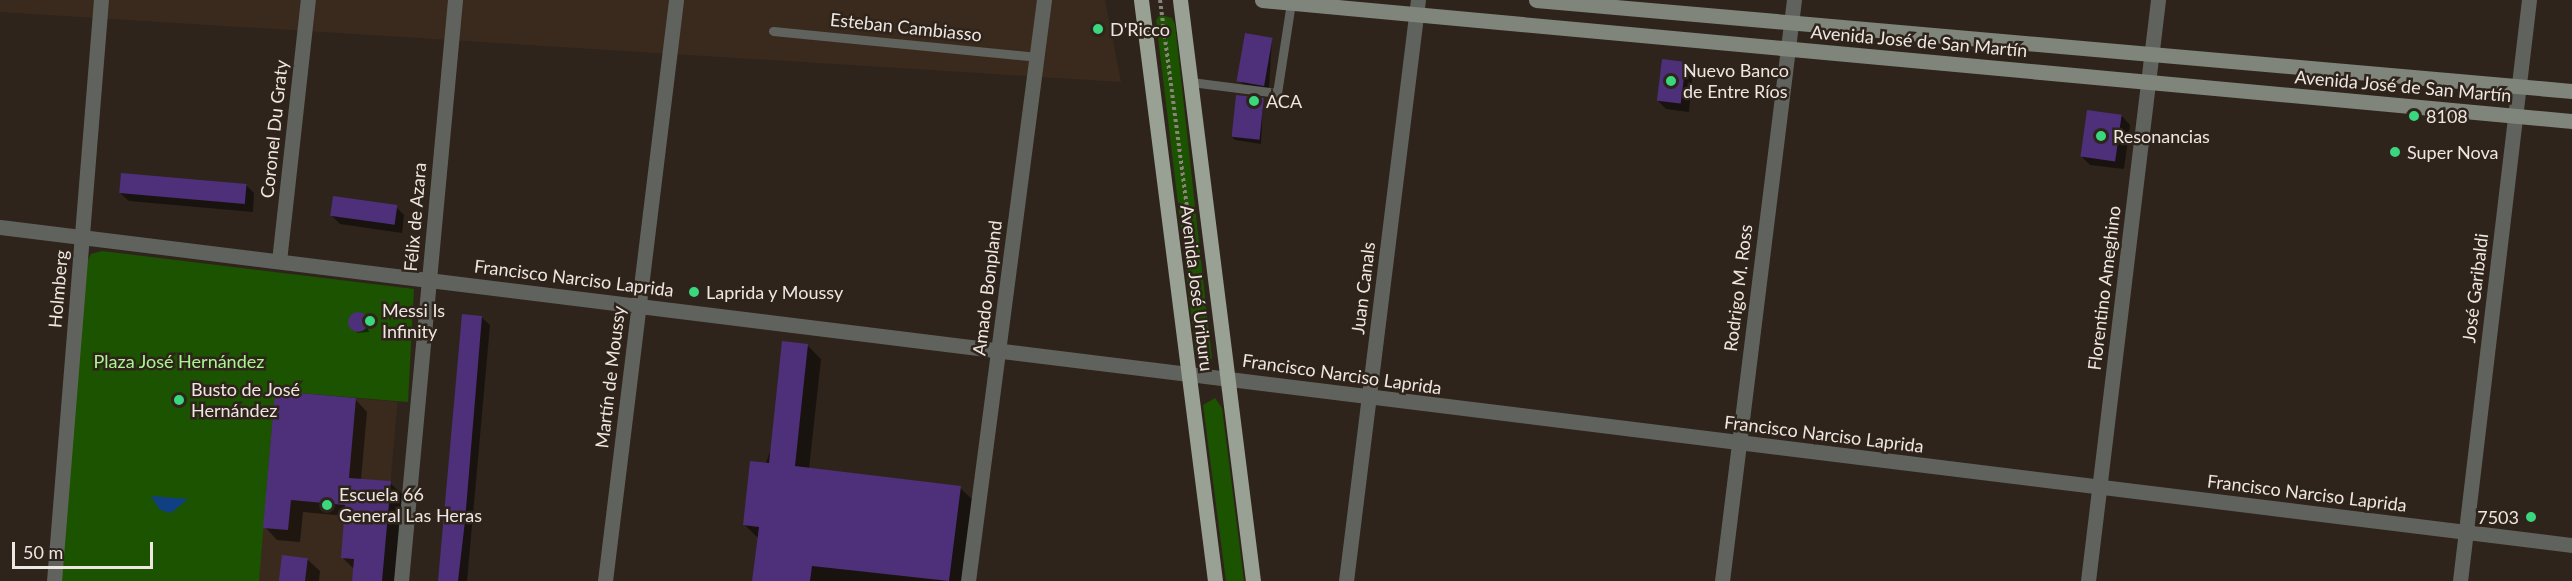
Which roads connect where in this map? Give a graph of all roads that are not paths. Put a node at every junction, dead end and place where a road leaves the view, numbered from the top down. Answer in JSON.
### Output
{"nodes":[{"id":1,"x":101,"y":0,"type":"edge"},
{"id":2,"x":308,"y":0,"type":"edge"},
{"id":3,"x":455,"y":0,"type":"edge"},
{"id":4,"x":676,"y":0,"type":"edge"},
{"id":5,"x":1044,"y":0,"type":"edge"},
{"id":6,"x":1141,"y":0,"type":"edge"},
{"id":7,"x":1180,"y":0,"type":"edge"},
{"id":8,"x":1262,"y":0,"type":"edge"},
{"id":9,"x":1536,"y":0,"type":"edge"},
{"id":10,"x":1794,"y":0,"type":"edge"},
{"id":11,"x":2158,"y":0,"type":"edge"},
{"id":12,"x":2529,"y":0,"type":"edge"},
{"id":13,"x":1291,"y":3,"type":"junction"},
{"id":14,"x":1417,"y":7,"type":"edge"},
{"id":15,"x":1791,"y":25,"type":"junction"},
{"id":16,"x":773,"y":31,"type":"dead end"},
{"id":17,"x":1787,"y":50,"type":"junction"},
{"id":18,"x":1036,"y":57,"type":"junction"},
{"id":19,"x":2151,"y":57,"type":"junction"},
{"id":20,"x":1191,"y":82,"type":"junction"},
{"id":21,"x":2149,"y":82,"type":"junction"},
{"id":22,"x":2519,"y":87,"type":"junction"},
{"id":23,"x":2572,"y":92,"type":"edge"},
{"id":24,"x":2515,"y":116,"type":"junction"},
{"id":25,"x":2572,"y":121,"type":"edge"},
{"id":26,"x":0,"y":227,"type":"edge"},
{"id":27,"x":82,"y":237,"type":"junction"},
{"id":28,"x":279,"y":261,"type":"junction"},
{"id":29,"x":429,"y":280,"type":"junction"},
{"id":30,"x":639,"y":305,"type":"junction"},
{"id":31,"x":998,"y":349,"type":"junction"},
{"id":32,"x":1188,"y":372,"type":"junction"},
{"id":33,"x":1228,"y":378,"type":"junction"},
{"id":34,"x":1369,"y":398,"type":"junction"},
{"id":35,"x":1739,"y":443,"type":"junction"},
{"id":36,"x":2099,"y":488,"type":"junction"},
{"id":37,"x":2466,"y":532,"type":"junction"},
{"id":38,"x":2572,"y":545,"type":"edge"},
{"id":39,"x":54,"y":581,"type":"edge"},
{"id":40,"x":401,"y":581,"type":"edge"},
{"id":41,"x":605,"y":581,"type":"edge"},
{"id":42,"x":968,"y":581,"type":"edge"},
{"id":43,"x":1215,"y":581,"type":"edge"},
{"id":44,"x":1253,"y":581,"type":"edge"},
{"id":45,"x":1346,"y":581,"type":"edge"},
{"id":46,"x":1722,"y":581,"type":"edge"},
{"id":47,"x":2088,"y":581,"type":"edge"},
{"id":48,"x":2460,"y":581,"type":"edge"}],
"edges":[{"from":1,"to":27,"type":"street","name":"Holmberg"},
{"from":2,"to":28,"type":"street","name":"Coronel Du Graty"},
{"from":3,"to":29,"type":"street","name":"Félix de Azara"},
{"from":4,"to":30,"type":"street","name":"Martín de Moussy"},
{"from":5,"to":18,"type":"street","name":"Amado Bonpland"},
{"from":6,"to":32,"type":"main road","name":"Avenida José Uriburu"},
{"from":7,"to":20,"type":"main road","name":"Avenida José Uriburu"},
{"from":8,"to":13,"type":"main road","name":"Avenida José de San Martín"},
{"from":9,"to":15,"type":"main road","name":"Avenida José de San Martín"},
{"from":10,"to":15,"type":"street","name":"Rodrigo M. Ross"},
{"from":11,"to":19,"type":"street","name":"Florentino Ameghino"},
{"from":12,"to":22,"type":"street","name":"José Garibaldi"},
{"from":13,"to":14,"type":"main road","name":"Avenida José de San Martín"},
{"from":13,"to":20,"type":"lane"},
{"from":14,"to":17,"type":"main road","name":"Avenida José de San Martín"},
{"from":14,"to":34,"type":"street","name":"Juan Canals"},
{"from":15,"to":17,"type":"street","name":"Rodrigo M. Ross"},
{"from":15,"to":19,"type":"main road","name":"Avenida José de San Martín"},
{"from":16,"to":18,"type":"lane","name":"Esteban Cambiasso"},
{"from":17,"to":21,"type":"main road","name":"Avenida José de San Martín"},
{"from":17,"to":35,"type":"street","name":"Rodrigo M. Ross"},
{"from":18,"to":31,"type":"street","name":"Amado Bonpland"},
{"from":19,"to":21,"type":"street","name":"Florentino Ameghino"},
{"from":19,"to":22,"type":"main road","name":"Avenida José de San Martín"},
{"from":20,"to":33,"type":"main road","name":"Avenida José Uriburu"},
{"from":21,"to":24,"type":"main road","name":"Avenida José de San Martín"},
{"from":21,"to":36,"type":"street","name":"Florentino Ameghino"},
{"from":22,"to":23,"type":"main road","name":"Avenida José de San Martín"},
{"from":22,"to":24,"type":"street","name":"José Garibaldi"},
{"from":24,"to":25,"type":"main road","name":"Avenida José de San Martín"},
{"from":24,"to":37,"type":"street","name":"José Garibaldi"},
{"from":26,"to":27,"type":"street","name":"Francisco Narciso Laprida"},
{"from":27,"to":28,"type":"street","name":"Francisco Narciso Laprida"},
{"from":27,"to":39,"type":"street","name":"Holmberg"},
{"from":28,"to":29,"type":"street","name":"Francisco Narciso Laprida"},
{"from":29,"to":30,"type":"street","name":"Francisco Narciso Laprida"},
{"from":29,"to":40,"type":"street","name":"Félix de Azara"},
{"from":30,"to":31,"type":"street","name":"Francisco Narciso Laprida"},
{"from":30,"to":41,"type":"street","name":"Martín de Moussy"},
{"from":31,"to":32,"type":"street","name":"Francisco Narciso Laprida"},
{"from":31,"to":42,"type":"street","name":"Amado Bonpland"},
{"from":32,"to":33,"type":"street","name":"Francisco Narciso Laprida"},
{"from":32,"to":43,"type":"main road","name":"Avenida José Uriburu"},
{"from":33,"to":34,"type":"street","name":"Francisco Narciso Laprida"},
{"from":33,"to":44,"type":"main road","name":"Avenida José Uriburu"},
{"from":34,"to":35,"type":"street","name":"Francisco Narciso Laprida"},
{"from":34,"to":45,"type":"street","name":"Juan Canals"},
{"from":35,"to":36,"type":"street","name":"Francisco Narciso Laprida"},
{"from":35,"to":46,"type":"street","name":"Rodrigo M. Ross"},
{"from":36,"to":37,"type":"street","name":"Francisco Narciso Laprida"},
{"from":36,"to":47,"type":"street","name":"Florentino Ameghino"},
{"from":37,"to":38,"type":"street","name":"Francisco Narciso Laprida"},
{"from":37,"to":48,"type":"street","name":"José Garibaldi"}]}
